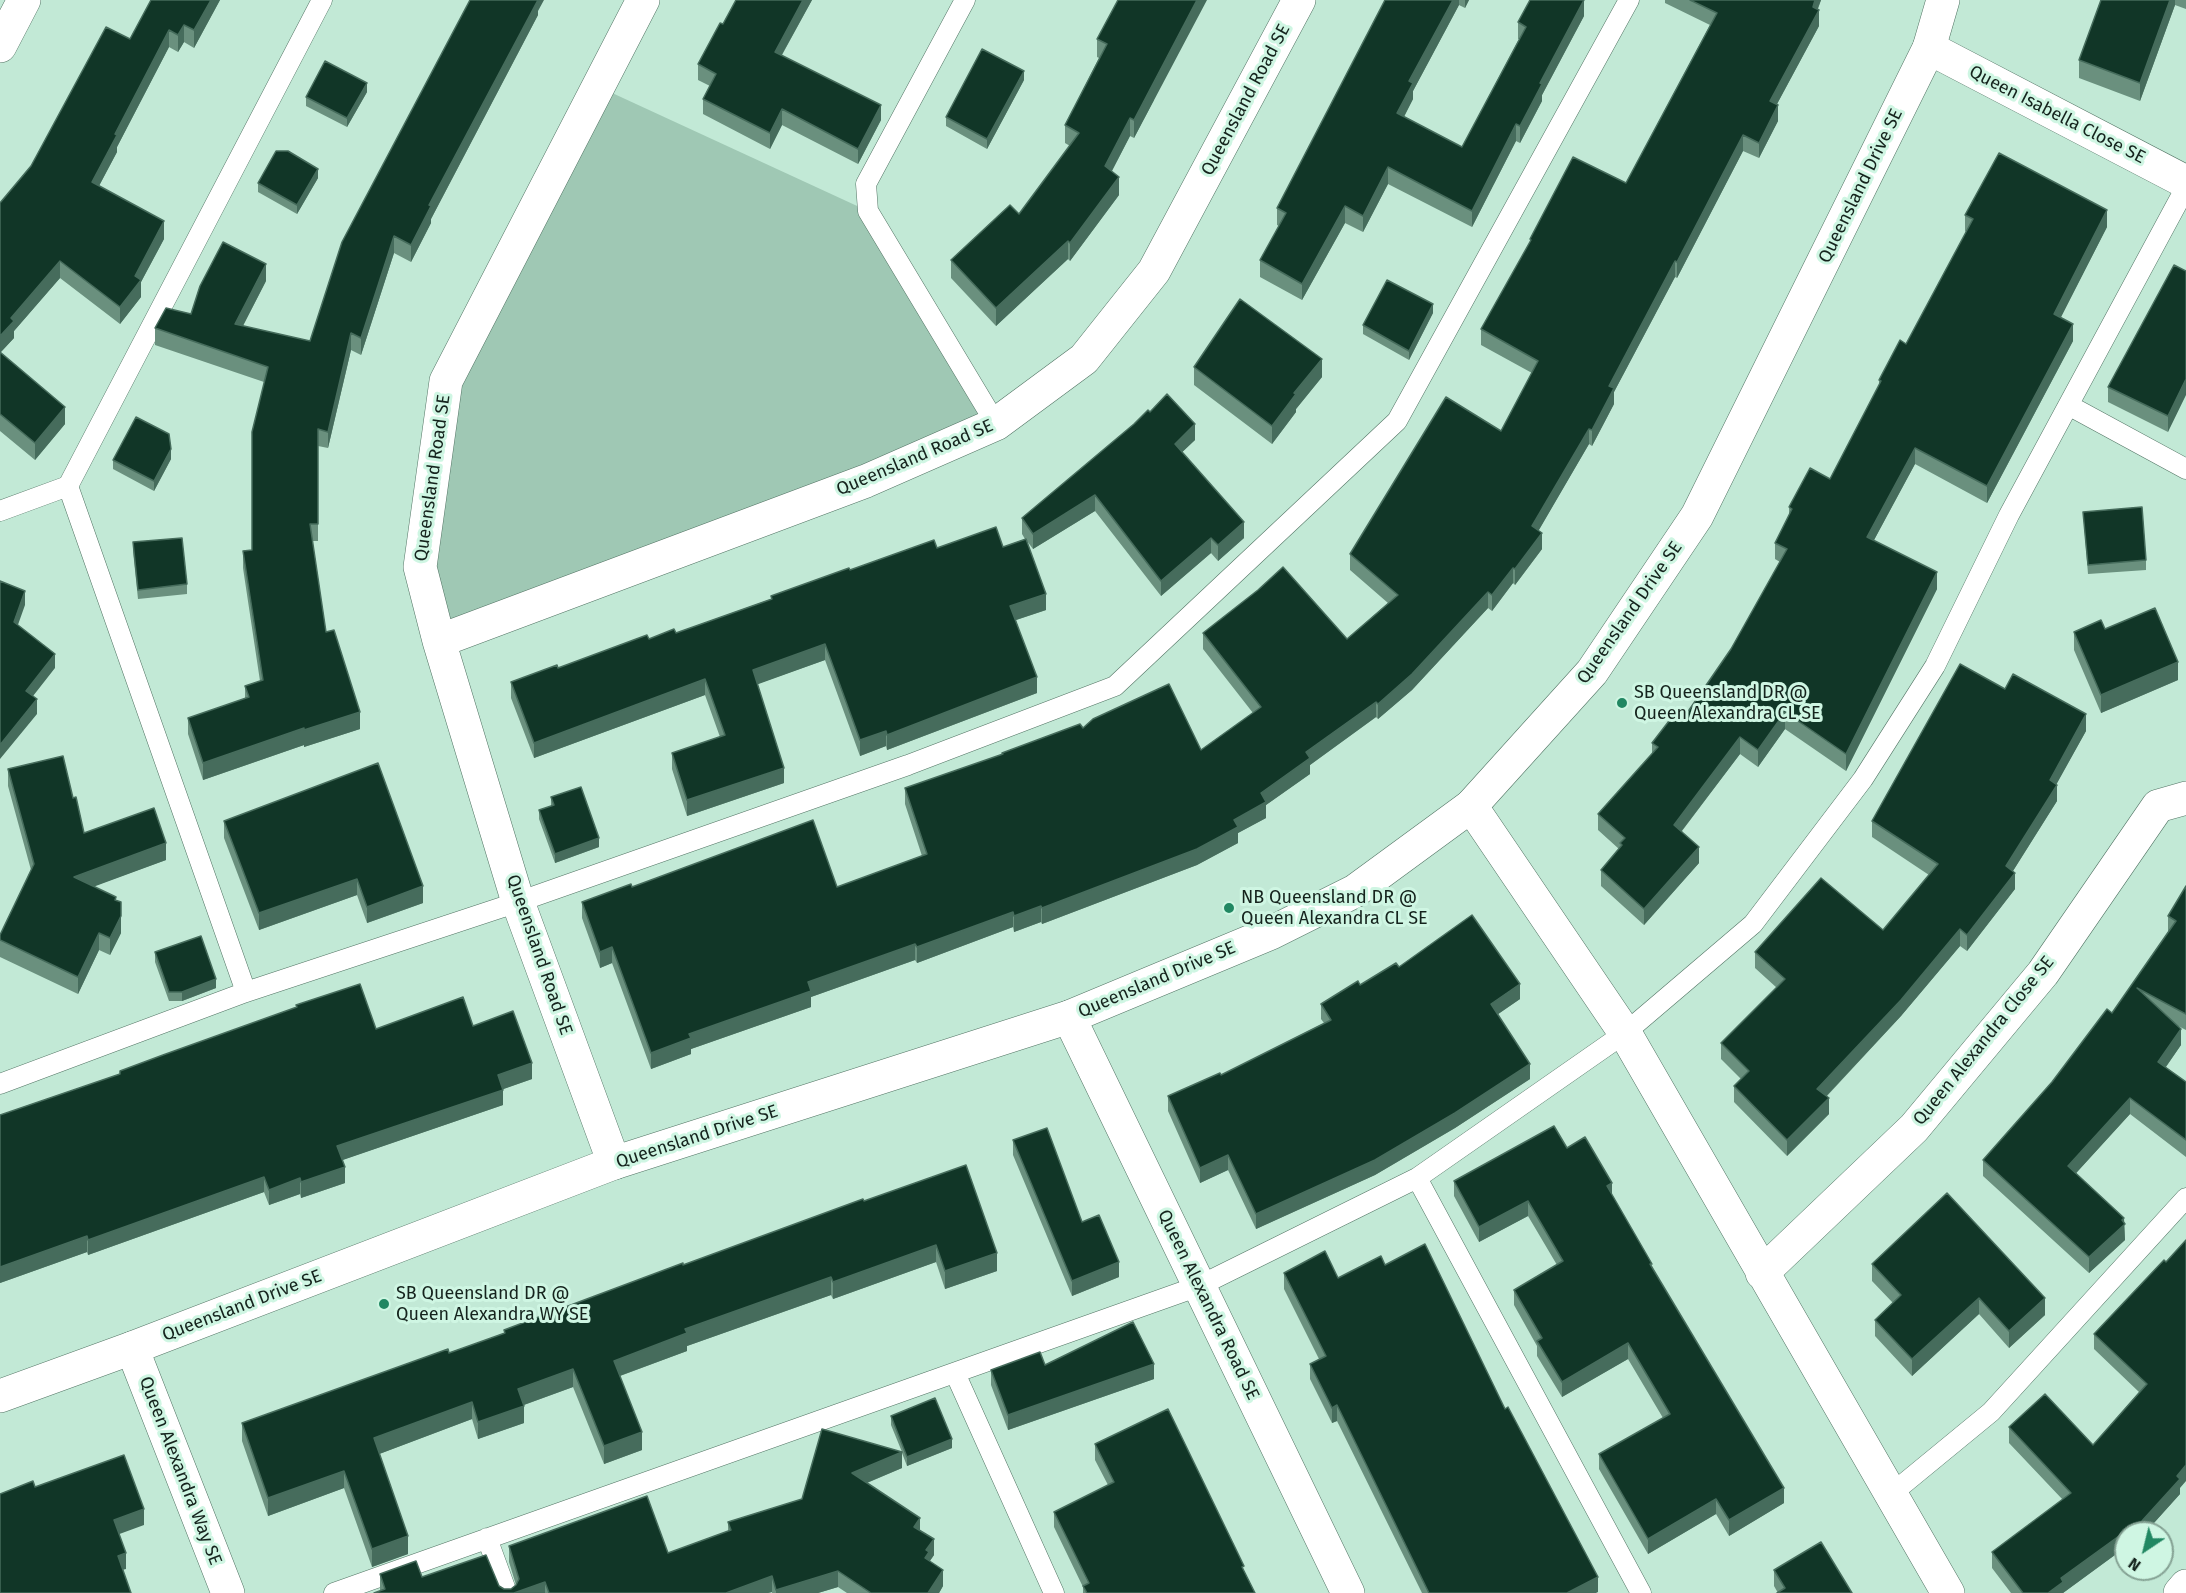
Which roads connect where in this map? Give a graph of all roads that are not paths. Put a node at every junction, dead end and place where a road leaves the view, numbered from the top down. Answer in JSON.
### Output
{"nodes":[{"id":1,"x":24,"y":0,"type":"edge"},
{"id":2,"x":322,"y":0,"type":"edge"},
{"id":3,"x":643,"y":0,"type":"edge"},
{"id":4,"x":965,"y":0,"type":"edge"},
{"id":5,"x":1299,"y":0,"type":"edge"},
{"id":6,"x":1629,"y":0,"type":"edge"},
{"id":7,"x":1943,"y":0,"type":"edge"},
{"id":8,"x":0,"y":46,"type":"edge"},
{"id":9,"x":1929,"y":48,"type":"junction"},
{"id":10,"x":2186,"y":182,"type":"edge"},
{"id":11,"x":2186,"y":187,"type":"edge"},
{"id":12,"x":2070,"y":406,"type":"junction"},
{"id":13,"x":996,"y":424,"type":"junction"},
{"id":14,"x":2186,"y":469,"type":"edge"},
{"id":15,"x":68,"y":486,"type":"junction"},
{"id":16,"x":0,"y":511,"type":"edge"},
{"id":17,"x":439,"y":641,"type":"junction"},
{"id":18,"x":2186,"y":798,"type":"edge"},
{"id":19,"x":1471,"y":806,"type":"junction"},
{"id":20,"x":518,"y":902,"type":"junction"},
{"id":21,"x":246,"y":992,"type":"junction"},
{"id":22,"x":1069,"y":1017,"type":"junction"},
{"id":23,"x":1625,"y":1034,"type":"junction"},
{"id":24,"x":0,"y":1084,"type":"edge"},
{"id":25,"x":614,"y":1164,"type":"junction"},
{"id":26,"x":1417,"y":1178,"type":"junction"},
{"id":27,"x":2186,"y":1198,"type":"edge"},
{"id":28,"x":1762,"y":1273,"type":"junction"},
{"id":29,"x":1199,"y":1286,"type":"junction"},
{"id":30,"x":132,"y":1348,"type":"junction"},
{"id":31,"x":955,"y":1372,"type":"junction"},
{"id":32,"x":0,"y":1396,"type":"edge"},
{"id":33,"x":1890,"y":1495,"type":"junction"},
{"id":34,"x":488,"y":1538,"type":"junction"},
{"id":35,"x":2186,"y":1586,"type":"edge"},
{"id":36,"x":228,"y":1593,"type":"edge"},
{"id":37,"x":334,"y":1593,"type":"edge"},
{"id":38,"x":507,"y":1593,"type":"edge"},
{"id":39,"x":1054,"y":1593,"type":"edge"},
{"id":40,"x":1348,"y":1593,"type":"edge"},
{"id":41,"x":1641,"y":1593,"type":"edge"},
{"id":42,"x":1948,"y":1593,"type":"edge"},
{"id":43,"x":2180,"y":1593,"type":"edge"}],
"edges":[{"from":1,"to":8,"type":"street"},
{"from":2,"to":15,"type":"lane"},
{"from":3,"to":17,"type":"street","name":"Queensland Road SE"},
{"from":4,"to":13,"type":"lane"},
{"from":5,"to":13,"type":"street","name":"Queensland Road SE"},
{"from":6,"to":20,"type":"lane"},
{"from":7,"to":9,"type":"street","name":"Queensland Drive SE"},
{"from":9,"to":10,"type":"street","name":"Queen Isabella Close SE"},
{"from":9,"to":19,"type":"street","name":"Queensland Drive SE"},
{"from":11,"to":12,"type":"lane"},
{"from":12,"to":14,"type":"lane"},
{"from":12,"to":23,"type":"lane"},
{"from":13,"to":17,"type":"street","name":"Queensland Road SE"},
{"from":15,"to":16,"type":"lane"},
{"from":15,"to":21,"type":"lane"},
{"from":17,"to":20,"type":"street","name":"Queensland Road SE"},
{"from":18,"to":28,"type":"street","name":"Queen Alexandra Close SE"},
{"from":19,"to":22,"type":"street","name":"Queensland Drive SE"},
{"from":19,"to":23,"type":"street"},
{"from":20,"to":21,"type":"lane"},
{"from":20,"to":25,"type":"street","name":"Queensland Road SE"},
{"from":21,"to":24,"type":"lane"},
{"from":22,"to":25,"type":"street","name":"Queensland Drive SE"},
{"from":22,"to":29,"type":"street","name":"Queen Alexandra Road SE"},
{"from":23,"to":26,"type":"lane"},
{"from":23,"to":28,"type":"street"},
{"from":25,"to":30,"type":"street","name":"Queensland Drive SE"},
{"from":26,"to":29,"type":"lane"},
{"from":26,"to":41,"type":"lane"},
{"from":27,"to":33,"type":"lane"},
{"from":28,"to":33,"type":"street"},
{"from":29,"to":31,"type":"lane"},
{"from":29,"to":40,"type":"street","name":"Queen Alexandra Road SE"},
{"from":30,"to":32,"type":"street","name":"Queensland Drive SE"},
{"from":30,"to":36,"type":"street","name":"Queen Alexandra Way SE"},
{"from":31,"to":34,"type":"lane"},
{"from":31,"to":39,"type":"lane"},
{"from":33,"to":42,"type":"street"},
{"from":34,"to":37,"type":"lane"},
{"from":34,"to":38,"type":"lane"},
{"from":35,"to":43,"type":"street"}]}
